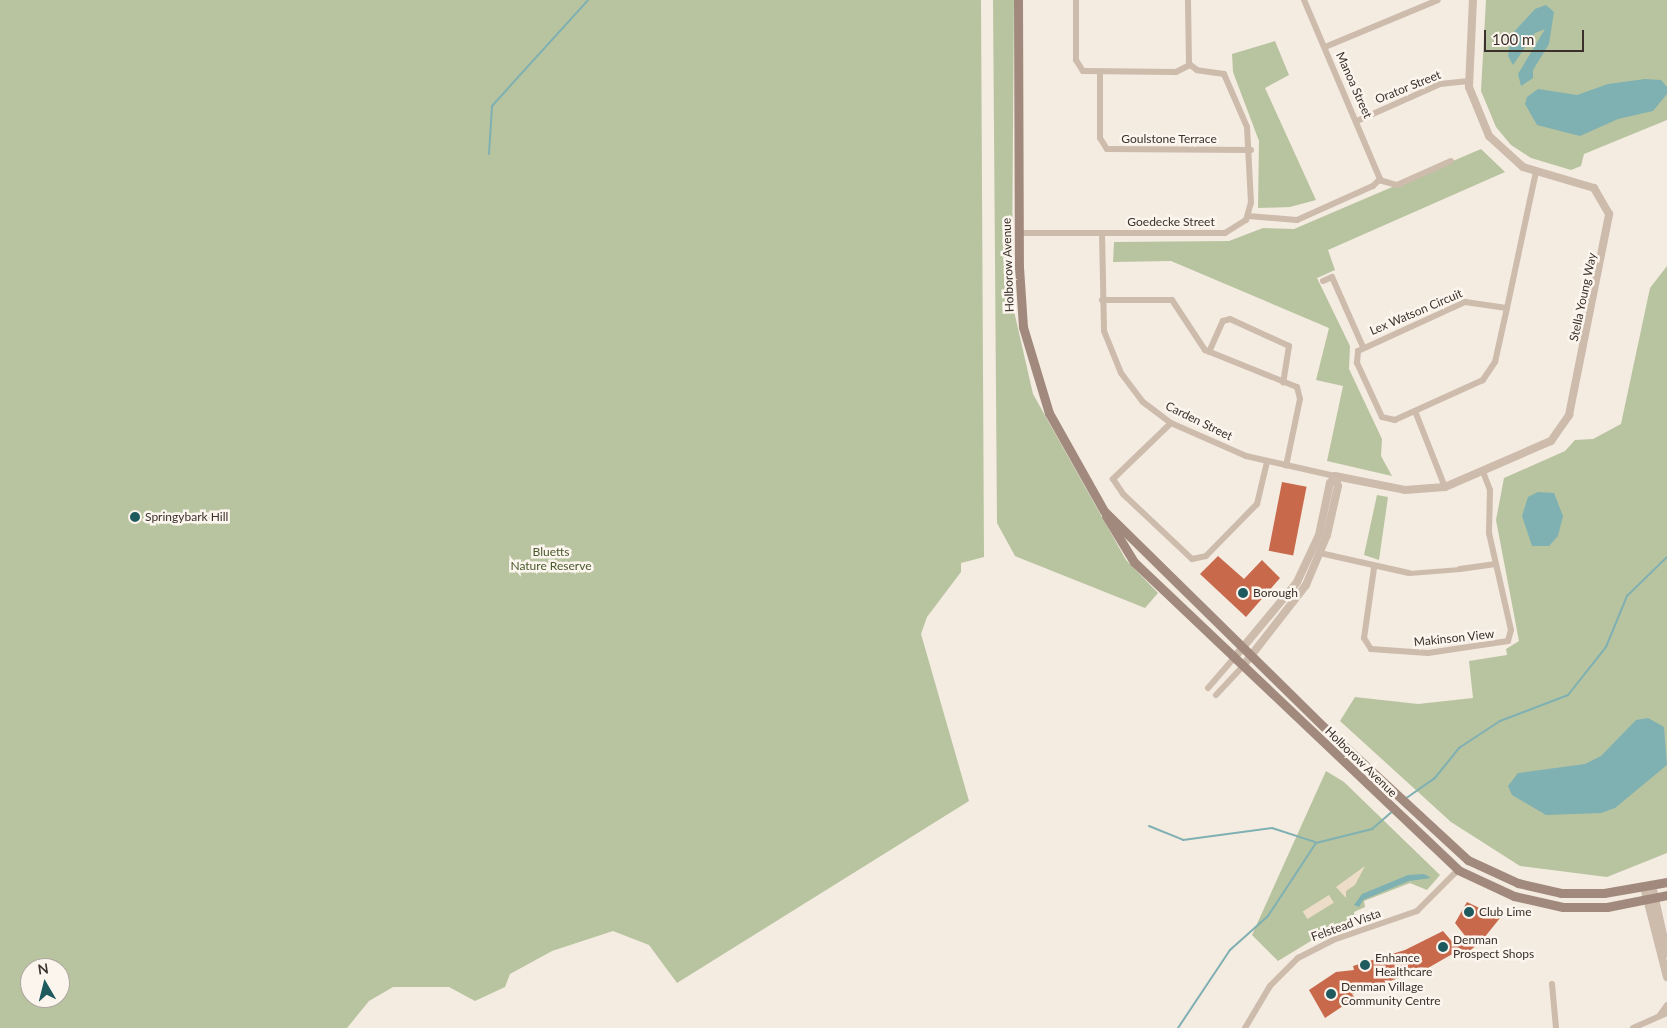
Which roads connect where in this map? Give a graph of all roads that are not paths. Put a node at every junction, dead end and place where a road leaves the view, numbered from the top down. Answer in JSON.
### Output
{"nodes":[{"id":1,"x":1018,"y":0,"type":"edge"},
{"id":2,"x":1076,"y":0,"type":"edge"},
{"id":3,"x":1188,"y":0,"type":"edge"},
{"id":4,"x":1304,"y":0,"type":"edge"},
{"id":5,"x":1438,"y":0,"type":"edge"},
{"id":6,"x":1473,"y":0,"type":"edge"},
{"id":7,"x":1325,"y":47,"type":"junction"},
{"id":8,"x":1190,"y":65,"type":"junction"},
{"id":9,"x":1100,"y":72,"type":"junction"},
{"id":10,"x":1469,"y":81,"type":"junction"},
{"id":11,"x":1357,"y":121,"type":"junction"},
{"id":12,"x":1251,"y":150,"type":"junction"},
{"id":13,"x":1451,"y":161,"type":"dead end"},
{"id":14,"x":1536,"y":172,"type":"junction"},
{"id":15,"x":1379,"y":180,"type":"junction"},
{"id":16,"x":1248,"y":216,"type":"junction"},
{"id":17,"x":1018,"y":233,"type":"junction"},
{"id":18,"x":1102,"y":233,"type":"junction"},
{"id":19,"x":1324,"y":281,"type":"dead end"},
{"id":20,"x":1102,"y":300,"type":"junction"},
{"id":21,"x":1507,"y":308,"type":"junction"},
{"id":22,"x":1363,"y":347,"type":"junction"},
{"id":23,"x":1209,"y":352,"type":"junction"},
{"id":24,"x":1283,"y":383,"type":"junction"},
{"id":25,"x":1415,"y":411,"type":"junction"},
{"id":26,"x":1171,"y":423,"type":"junction"},
{"id":27,"x":1267,"y":462,"type":"junction"},
{"id":28,"x":1286,"y":466,"type":"junction"},
{"id":29,"x":1483,"y":472,"type":"junction"},
{"id":30,"x":1335,"y":476,"type":"joint"},
{"id":31,"x":1445,"y":488,"type":"junction"},
{"id":32,"x":1104,"y":511,"type":"junction"},
{"id":33,"x":1320,"y":553,"type":"junction"},
{"id":34,"x":1496,"y":564,"type":"junction"},
{"id":35,"x":1374,"y":568,"type":"junction"},
{"id":36,"x":1460,"y":569,"type":"joint"},
{"id":37,"x":1408,"y":573,"type":"joint"},
{"id":38,"x":1244,"y":647,"type":"junction"},
{"id":39,"x":1252,"y":655,"type":"junction"},
{"id":40,"x":1234,"y":658,"type":"junction"},
{"id":41,"x":1243,"y":666,"type":"junction"},
{"id":42,"x":1208,"y":688,"type":"dead end"},
{"id":43,"x":1216,"y":695,"type":"dead end"},
{"id":44,"x":1466,"y":859,"type":"junction"},
{"id":45,"x":1458,"y":870,"type":"junction"},
{"id":46,"x":1667,"y":882,"type":"edge"},
{"id":47,"x":1648,"y":886,"type":"junction"},
{"id":48,"x":1667,"y":895,"type":"edge"},
{"id":49,"x":1651,"y":899,"type":"junction"},
{"id":50,"x":1667,"y":953,"type":"edge"},
{"id":51,"x":1667,"y":978,"type":"edge"},
{"id":52,"x":1552,"y":984,"type":"dead end"},
{"id":53,"x":1667,"y":1005,"type":"edge"},
{"id":54,"x":1667,"y":1013,"type":"edge"},
{"id":55,"x":1659,"y":1016,"type":"junction"},
{"id":56,"x":1245,"y":1028,"type":"edge"},
{"id":57,"x":1556,"y":1028,"type":"edge"},
{"id":58,"x":1634,"y":1028,"type":"edge"}],
"edges":[{"from":1,"to":17,"type":"main road","name":"Holborow Avenue"},
{"from":2,"to":9,"type":"street"},
{"from":3,"to":8,"type":"street"},
{"from":4,"to":7,"type":"street","name":"Manoa Street"},
{"from":5,"to":7,"type":"street"},
{"from":6,"to":10,"type":"street","name":"Stella Young Way"},
{"from":7,"to":11,"type":"street","name":"Manoa Street"},
{"from":8,"to":9,"type":"street"},
{"from":8,"to":12,"type":"street"},
{"from":9,"to":12,"type":"street","name":"Goulstone Terrace"},
{"from":10,"to":11,"type":"street","name":"Orator Street"},
{"from":10,"to":14,"type":"street","name":"Stella Young Way"},
{"from":11,"to":15,"type":"street","name":"Manoa Street"},
{"from":12,"to":16,"type":"street"},
{"from":13,"to":15,"type":"street"},
{"from":14,"to":21,"type":"street","name":"Lex Watson Circuit"},
{"from":14,"to":29,"type":"street","name":"Stella Young Way"},
{"from":15,"to":16,"type":"street"},
{"from":16,"to":18,"type":"street","name":"Goedecke Street"},
{"from":17,"to":18,"type":"street","name":"Goedecke Street"},
{"from":17,"to":32,"type":"main road","name":"Holborow Avenue"},
{"from":18,"to":20,"type":"street","name":"Carden Street"},
{"from":19,"to":22,"type":"street","name":"Lex Watson Circuit"},
{"from":20,"to":23,"type":"street"},
{"from":20,"to":26,"type":"street","name":"Carden Street"},
{"from":21,"to":22,"type":"street","name":"Lex Watson Circuit"},
{"from":21,"to":25,"type":"street","name":"Lex Watson Circuit"},
{"from":22,"to":25,"type":"street","name":"Lex Watson Circuit"},
{"from":23,"to":24,"type":"street"},
{"from":23,"to":24,"type":"street"},
{"from":24,"to":28,"type":"street"},
{"from":25,"to":31,"type":"street"},
{"from":26,"to":27,"type":"street","name":"Carden Street"},
{"from":26,"to":27,"type":"street"},
{"from":27,"to":28,"type":"street","name":"Carden Street"},
{"from":28,"to":30,"type":"street","name":"Carden Street"},
{"from":29,"to":31,"type":"street","name":"Stella Young Way"},
{"from":29,"to":34,"type":"street","name":"Makinson View"},
{"from":30,"to":31,"type":"street","name":"Stella Young Way"},
{"from":32,"to":38,"type":"main road","name":"Holborow Avenue"},
{"from":32,"to":40,"type":"main road","name":"Holborow Avenue"},
{"from":33,"to":35,"type":"street"},
{"from":33,"to":38,"type":"street"},
{"from":33,"to":39,"type":"street"},
{"from":34,"to":35,"type":"street","name":"Makinson View"},
{"from":34,"to":36,"type":"street"},
{"from":35,"to":37,"type":"street"},
{"from":36,"to":37,"type":"street"},
{"from":38,"to":39,"type":"main road","name":"Holborow Avenue"},
{"from":38,"to":40,"type":"street"},
{"from":39,"to":41,"type":"street"},
{"from":39,"to":44,"type":"main road","name":"Holborow Avenue"},
{"from":40,"to":41,"type":"main road","name":"Holborow Avenue"},
{"from":40,"to":42,"type":"street"},
{"from":41,"to":43,"type":"street"},
{"from":41,"to":45,"type":"main road","name":"Holborow Avenue"},
{"from":44,"to":45,"type":"main road","name":"Felstead Vista"},
{"from":44,"to":47,"type":"main road","name":"Holborow Avenue"},
{"from":45,"to":49,"type":"main road","name":"Holborow Avenue"},
{"from":45,"to":56,"type":"street","name":"Felstead Vista"},
{"from":46,"to":47,"type":"main road","name":"Holborow Avenue"},
{"from":47,"to":49,"type":"street"},
{"from":48,"to":49,"type":"main road","name":"Holborow Avenue"},
{"from":49,"to":50,"type":"street"},
{"from":49,"to":51,"type":"street"},
{"from":52,"to":57,"type":"street"},
{"from":53,"to":55,"type":"street"},
{"from":54,"to":55,"type":"street"},
{"from":55,"to":58,"type":"street"}]}
